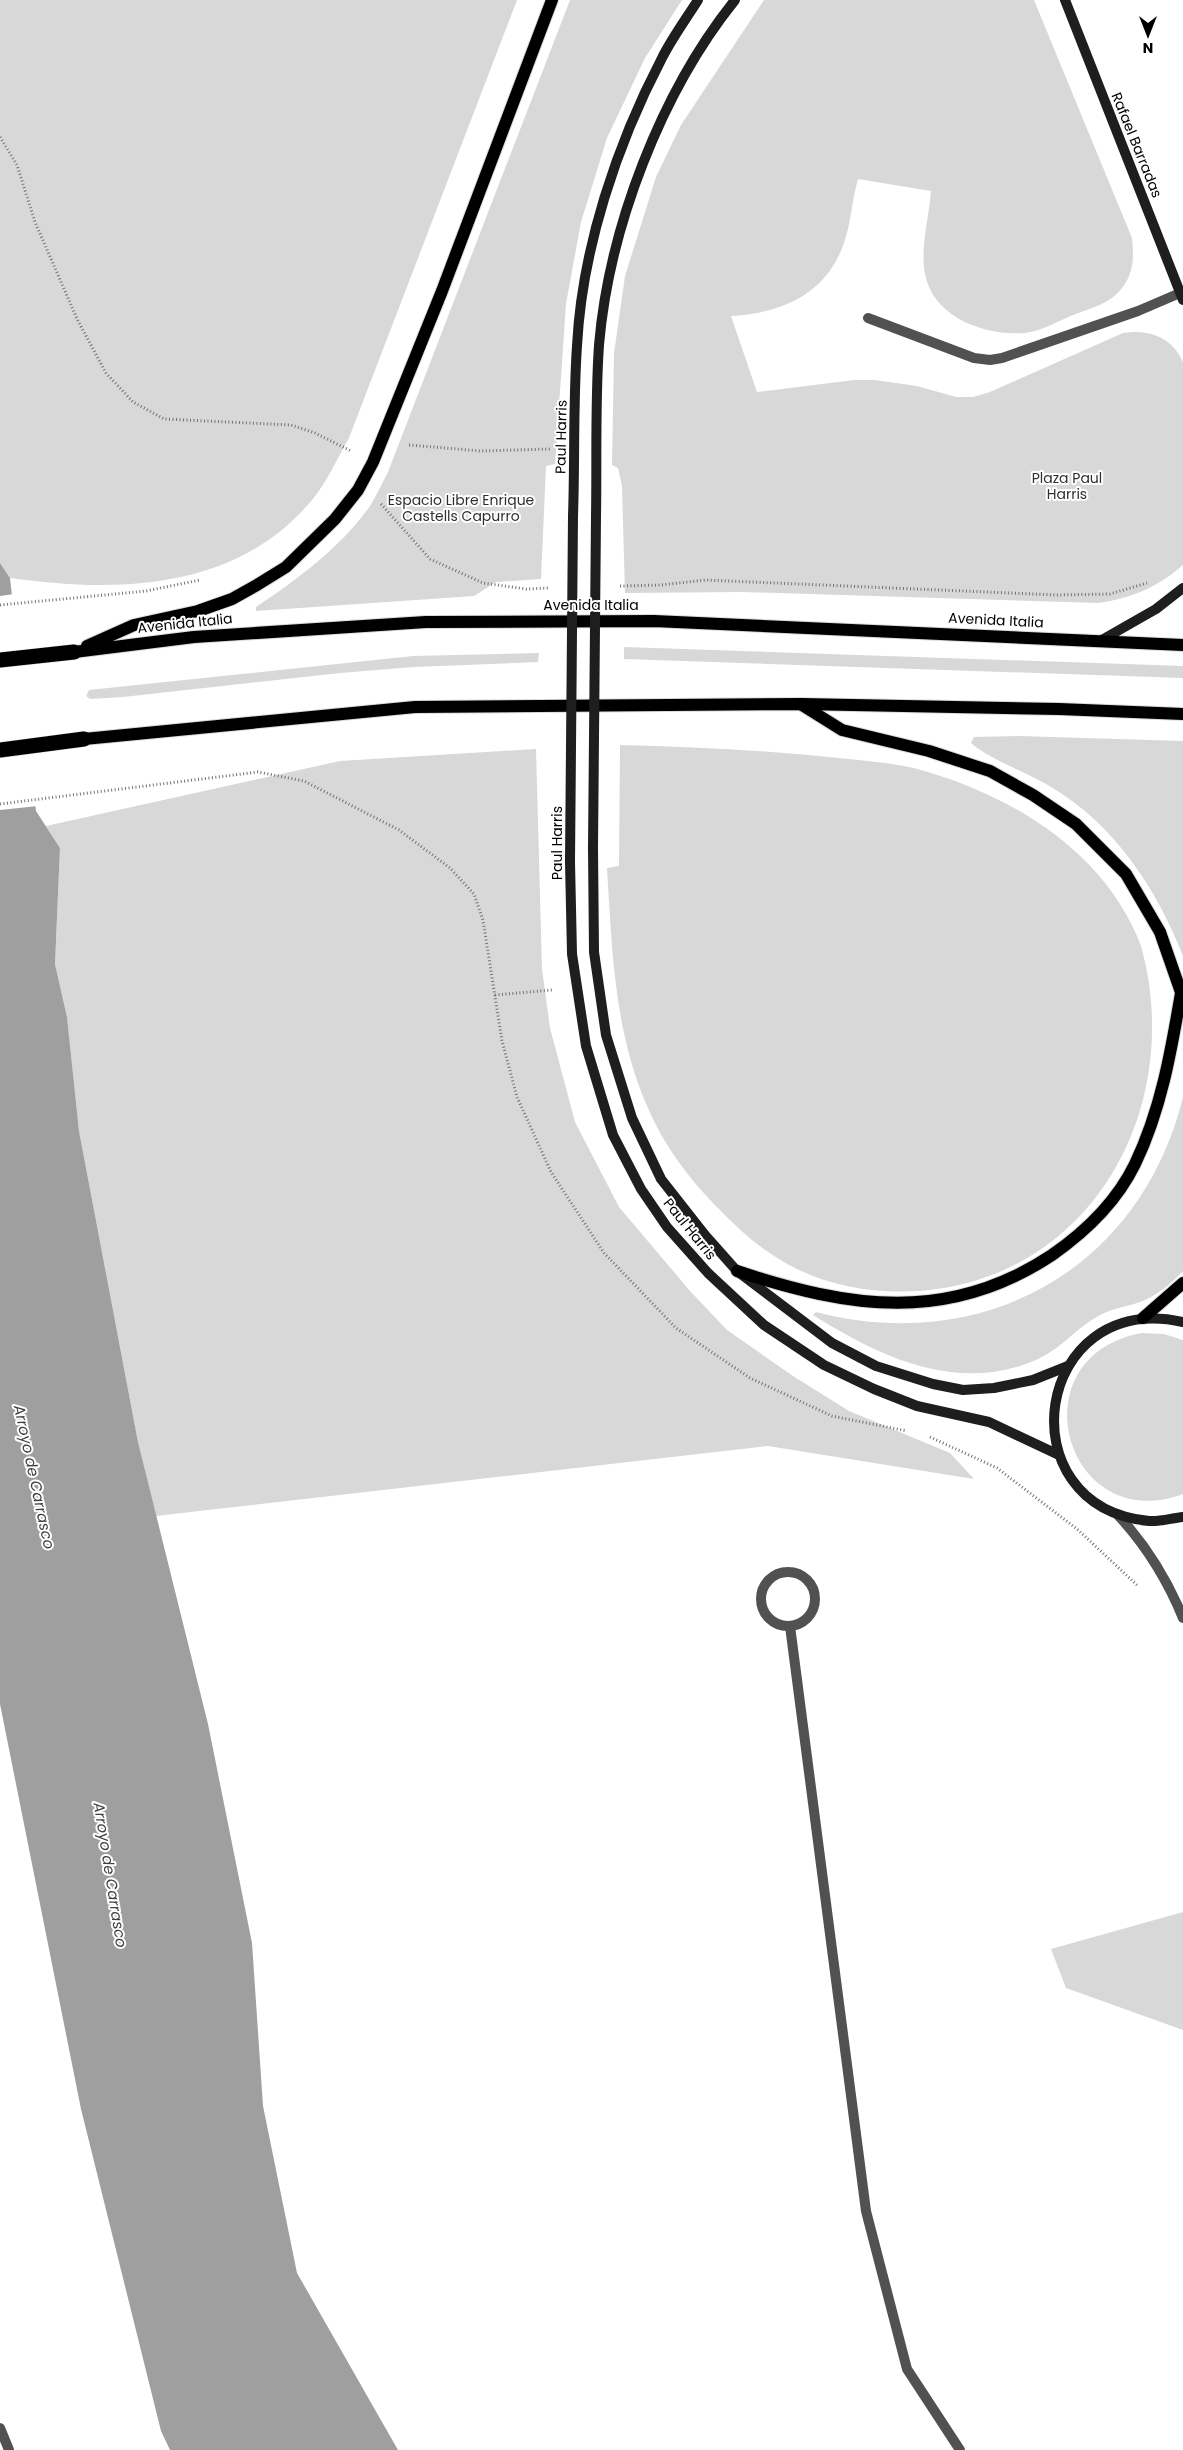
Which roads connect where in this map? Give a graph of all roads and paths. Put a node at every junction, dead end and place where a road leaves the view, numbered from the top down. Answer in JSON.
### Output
{"nodes":[{"id":1,"x":552,"y":0,"type":"edge"},
{"id":2,"x":698,"y":0,"type":"edge"},
{"id":3,"x":736,"y":0,"type":"edge"},
{"id":4,"x":1065,"y":0,"type":"edge"},
{"id":5,"x":0,"y":137,"type":"edge"},
{"id":6,"x":1182,"y":297,"type":"edge"},
{"id":7,"x":868,"y":318,"type":"dead end"},
{"id":8,"x":409,"y":445,"type":"dead end"},
{"id":9,"x":553,"y":449,"type":"dead end"},
{"id":10,"x":373,"y":462,"type":"junction"},
{"id":11,"x":380,"y":502,"type":"dead end"},
{"id":12,"x":203,"y":579,"type":"dead end"},
{"id":13,"x":1150,"y":582,"type":"dead end"},
{"id":14,"x":613,"y":586,"type":"dead end"},
{"id":15,"x":555,"y":588,"type":"dead end"},
{"id":16,"x":1183,"y":588,"type":"edge"},
{"id":17,"x":0,"y":605,"type":"edge"},
{"id":18,"x":1100,"y":641,"type":"junction"},
{"id":19,"x":1183,"y":645,"type":"edge"},
{"id":20,"x":74,"y":652,"type":"junction"},
{"id":21,"x":0,"y":660,"type":"edge"},
{"id":22,"x":801,"y":704,"type":"junction"},
{"id":23,"x":1183,"y":714,"type":"edge"},
{"id":24,"x":84,"y":739,"type":"joint"},
{"id":25,"x":0,"y":750,"type":"edge"},
{"id":26,"x":90,"y":794,"type":"dead end"},
{"id":27,"x":0,"y":804,"type":"edge"},
{"id":28,"x":553,"y":990,"type":"dead end"},
{"id":29,"x":495,"y":995,"type":"dead end"},
{"id":30,"x":1182,"y":996,"type":"edge"},
{"id":31,"x":737,"y":1271,"type":"junction"},
{"id":32,"x":1183,"y":1283,"type":"edge"},
{"id":33,"x":1143,"y":1318,"type":"junction"},
{"id":34,"x":1183,"y":1322,"type":"edge"},
{"id":35,"x":1068,"y":1366,"type":"junction"},
{"id":36,"x":1059,"y":1455,"type":"junction"},
{"id":37,"x":1117,"y":1514,"type":"junction"},
{"id":38,"x":1183,"y":1517,"type":"edge"},
{"id":39,"x":1183,"y":1618,"type":"edge"},
{"id":40,"x":790,"y":1626,"type":"junction"},
{"id":41,"x":0,"y":2428,"type":"edge"},
{"id":42,"x":9,"y":2450,"type":"edge"},
{"id":43,"x":960,"y":2450,"type":"edge"}],
"edges":[{"from":1,"to":10,"type":"main road"},
{"from":2,"to":36,"type":"main road","name":"Paul Harris","bridge":true},
{"from":3,"to":31,"type":"main road","name":"Paul Harris","bridge":true},
{"from":4,"to":6,"type":"main road","name":"Rafael Barradas"},
{"from":5,"to":10,"type":"path"},
{"from":6,"to":7,"type":"street"},
{"from":8,"to":9,"type":"path"},
{"from":10,"to":20,"type":"main road"},
{"from":11,"to":15,"type":"path"},
{"from":12,"to":17,"type":"path"},
{"from":13,"to":14,"type":"path"},
{"from":16,"to":18,"type":"main road"},
{"from":18,"to":19,"type":"main road","name":"Avenida Italia"},
{"from":18,"to":20,"type":"main road","name":"Avenida Italia"},
{"from":20,"to":21,"type":"highway","name":"Avenida Italia"},
{"from":22,"to":23,"type":"main road"},
{"from":22,"to":24,"type":"main road"},
{"from":22,"to":30,"type":"main road"},
{"from":24,"to":25,"type":"highway"},
{"from":26,"to":27,"type":"path"},
{"from":28,"to":29,"type":"path"},
{"from":30,"to":31,"type":"main road"},
{"from":31,"to":35,"type":"main road","name":"Paul Harris"},
{"from":32,"to":33,"type":"main road"},
{"from":33,"to":34,"type":"main road"},
{"from":33,"to":35,"type":"main road"},
{"from":35,"to":36,"type":"main road"},
{"from":36,"to":37,"type":"main road"},
{"from":37,"to":38,"type":"main road"},
{"from":37,"to":39,"type":"street"},
{"from":40,"to":40,"type":"street"},
{"from":40,"to":43,"type":"street"},
{"from":41,"to":42,"type":"street"}]}
